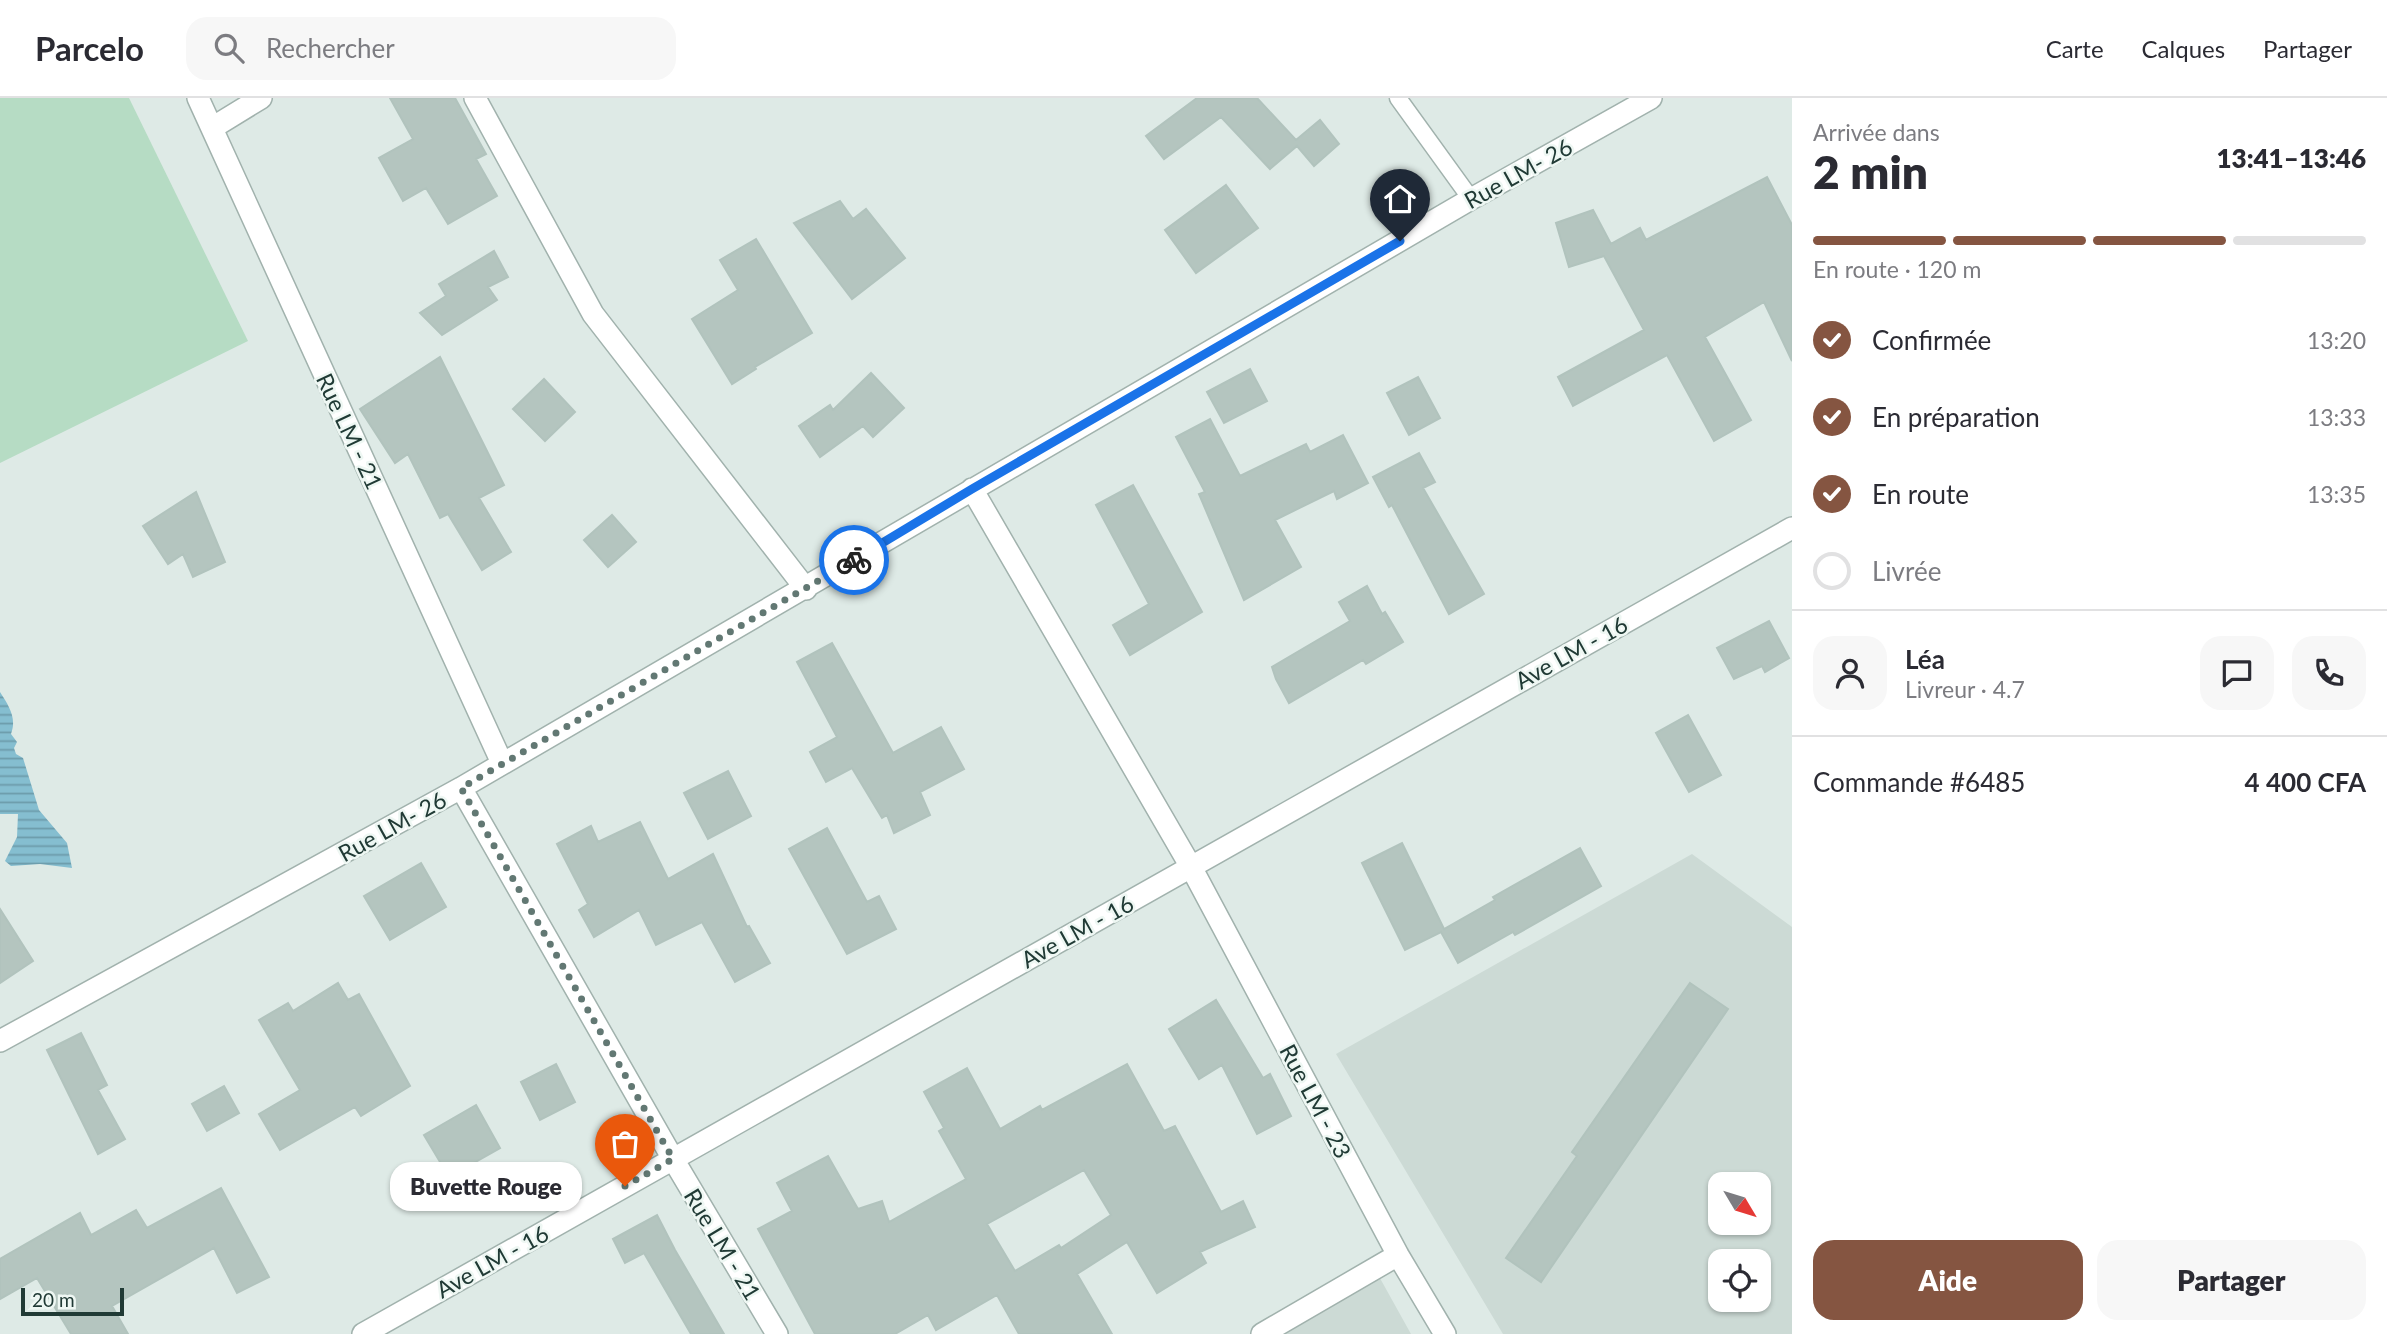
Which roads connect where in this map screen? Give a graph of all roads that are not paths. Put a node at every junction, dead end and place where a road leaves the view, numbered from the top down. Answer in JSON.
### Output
{"nodes":[{"id":1,"x":198,"y":98,"type":"edge"},
{"id":2,"x":261,"y":98,"type":"edge"},
{"id":3,"x":475,"y":98,"type":"edge"},
{"id":4,"x":1398,"y":98,"type":"edge"},
{"id":5,"x":1651,"y":98,"type":"edge"},
{"id":6,"x":212,"y":128,"type":"junction"},
{"id":7,"x":1471,"y":199,"type":"junction"},
{"id":8,"x":972,"y":489,"type":"junction"},
{"id":9,"x":1792,"y":528,"type":"edge"},
{"id":10,"x":806,"y":589,"type":"junction"},
{"id":11,"x":502,"y":764,"type":"junction"},
{"id":12,"x":461,"y":788,"type":"junction"},
{"id":13,"x":1191,"y":867,"type":"junction"},
{"id":14,"x":0,"y":1041,"type":"edge"},
{"id":15,"x":673,"y":1159,"type":"junction"},
{"id":16,"x":1398,"y":1255,"type":"junction"},
{"id":17,"x":363,"y":1334,"type":"edge"},
{"id":18,"x":777,"y":1334,"type":"edge"},
{"id":19,"x":1262,"y":1334,"type":"edge"},
{"id":20,"x":1445,"y":1334,"type":"edge"}],
"edges":[{"from":1,"to":6,"type":"street","name":"Rue LM - 21"},
{"from":2,"to":6,"type":"street"},
{"from":3,"to":10,"type":"street"},
{"from":4,"to":7,"type":"lane"},
{"from":5,"to":7,"type":"street","name":"Rue LM- 26"},
{"from":6,"to":11,"type":"street","name":"Rue LM - 21"},
{"from":7,"to":8,"type":"street","name":"Rue LM- 26"},
{"from":8,"to":10,"type":"street","name":"Rue LM- 26"},
{"from":8,"to":13,"type":"street","name":"Rue LM - 23"},
{"from":9,"to":13,"type":"street","name":"Ave LM - 16"},
{"from":10,"to":11,"type":"street","name":"Rue LM- 26"},
{"from":11,"to":12,"type":"street","name":"Rue LM- 26"},
{"from":12,"to":14,"type":"street","name":"Rue LM- 26"},
{"from":12,"to":15,"type":"street","name":"Rue LM - 21"},
{"from":13,"to":15,"type":"street","name":"Ave LM - 16"},
{"from":13,"to":16,"type":"street","name":"Rue LM - 23"},
{"from":15,"to":17,"type":"street","name":"Ave LM - 16"},
{"from":15,"to":18,"type":"street","name":"Rue LM - 21"},
{"from":16,"to":19,"type":"street"},
{"from":16,"to":20,"type":"street","name":"Rue LM - 23"}]}
